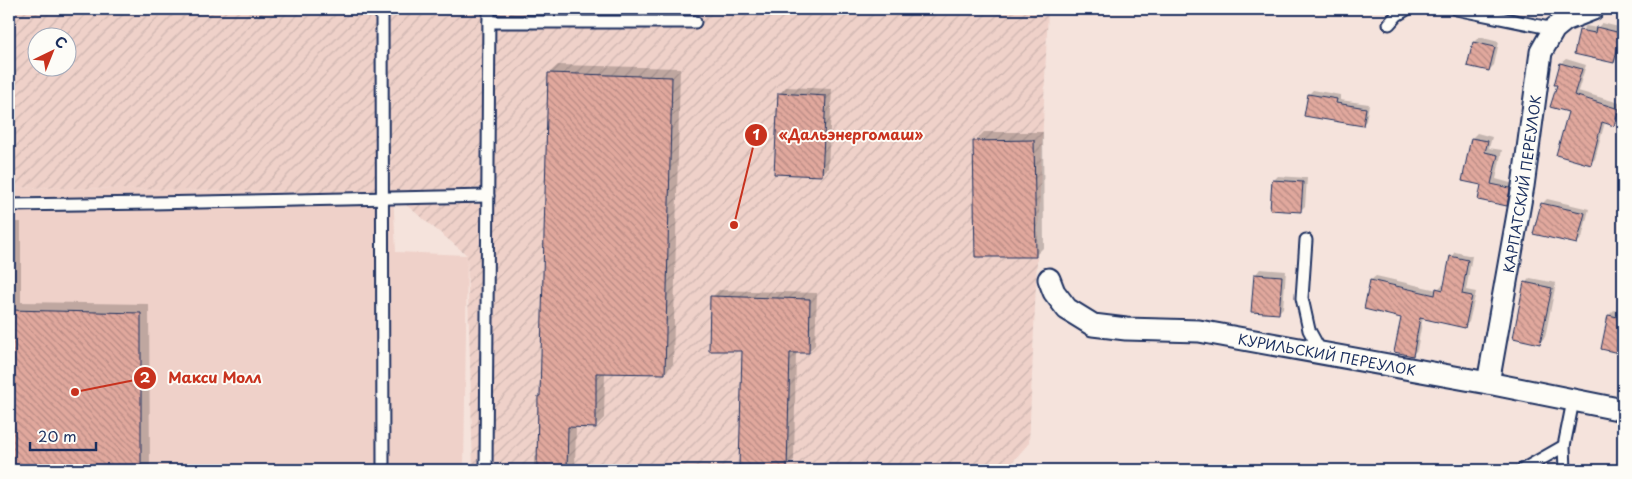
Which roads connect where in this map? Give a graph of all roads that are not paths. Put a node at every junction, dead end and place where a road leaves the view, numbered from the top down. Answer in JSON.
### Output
{"nodes":[{"id":1,"x":382,"y":9,"type":"edge"},
{"id":2,"x":489,"y":9,"type":"edge"},
{"id":3,"x":1408,"y":9,"type":"edge"},
{"id":4,"x":1456,"y":9,"type":"edge"},
{"id":5,"x":1593,"y":9,"type":"edge"},
{"id":6,"x":488,"y":22,"type":"junction"},
{"id":7,"x":695,"y":22,"type":"dead end"},
{"id":8,"x":1389,"y":24,"type":"dead end"},
{"id":9,"x":1554,"y":29,"type":"junction"},
{"id":10,"x":488,"y":196,"type":"junction"},
{"id":11,"x":384,"y":198,"type":"junction"},
{"id":12,"x":9,"y":205,"type":"edge"},
{"id":13,"x":1306,"y":240,"type":"dead end"},
{"id":14,"x":1049,"y":279,"type":"dead end"},
{"id":15,"x":1321,"y":352,"type":"junction"},
{"id":16,"x":1488,"y":383,"type":"junction"},
{"id":17,"x":1573,"y":401,"type":"junction"},
{"id":18,"x":1623,"y":410,"type":"edge"},
{"id":19,"x":1564,"y":446,"type":"junction"},
{"id":20,"x":383,"y":470,"type":"edge"},
{"id":21,"x":486,"y":470,"type":"edge"},
{"id":22,"x":1522,"y":470,"type":"edge"},
{"id":23,"x":1565,"y":470,"type":"edge"}],
"edges":[{"from":1,"to":11,"type":"lane"},
{"from":2,"to":6,"type":"lane"},
{"from":3,"to":8,"type":"lane"},
{"from":4,"to":9,"type":"lane"},
{"from":5,"to":9,"type":"street","name":"КАРПАТСКИЙ ПЕРЕУЛОК"},
{"from":6,"to":7,"type":"lane"},
{"from":6,"to":10,"type":"lane"},
{"from":9,"to":16,"type":"street","name":"КАРПАТСКИЙ ПЕРЕУЛОК"},
{"from":10,"to":11,"type":"lane"},
{"from":10,"to":21,"type":"lane"},
{"from":11,"to":12,"type":"lane"},
{"from":11,"to":20,"type":"lane"},
{"from":13,"to":15,"type":"lane"},
{"from":14,"to":15,"type":"street","name":"КУРИЛЬСКИЙ ПЕРЕУЛОК"},
{"from":15,"to":16,"type":"street","name":"КУРИЛЬСКИЙ ПЕРЕУЛОК"},
{"from":16,"to":17,"type":"street","name":"КУРИЛЬСКИЙ ПЕРЕУЛОК"},
{"from":17,"to":18,"type":"street","name":"КУРИЛЬСКИЙ ПЕРЕУЛОК"},
{"from":17,"to":19,"type":"lane"},
{"from":19,"to":22,"type":"lane"},
{"from":19,"to":23,"type":"lane"}]}
